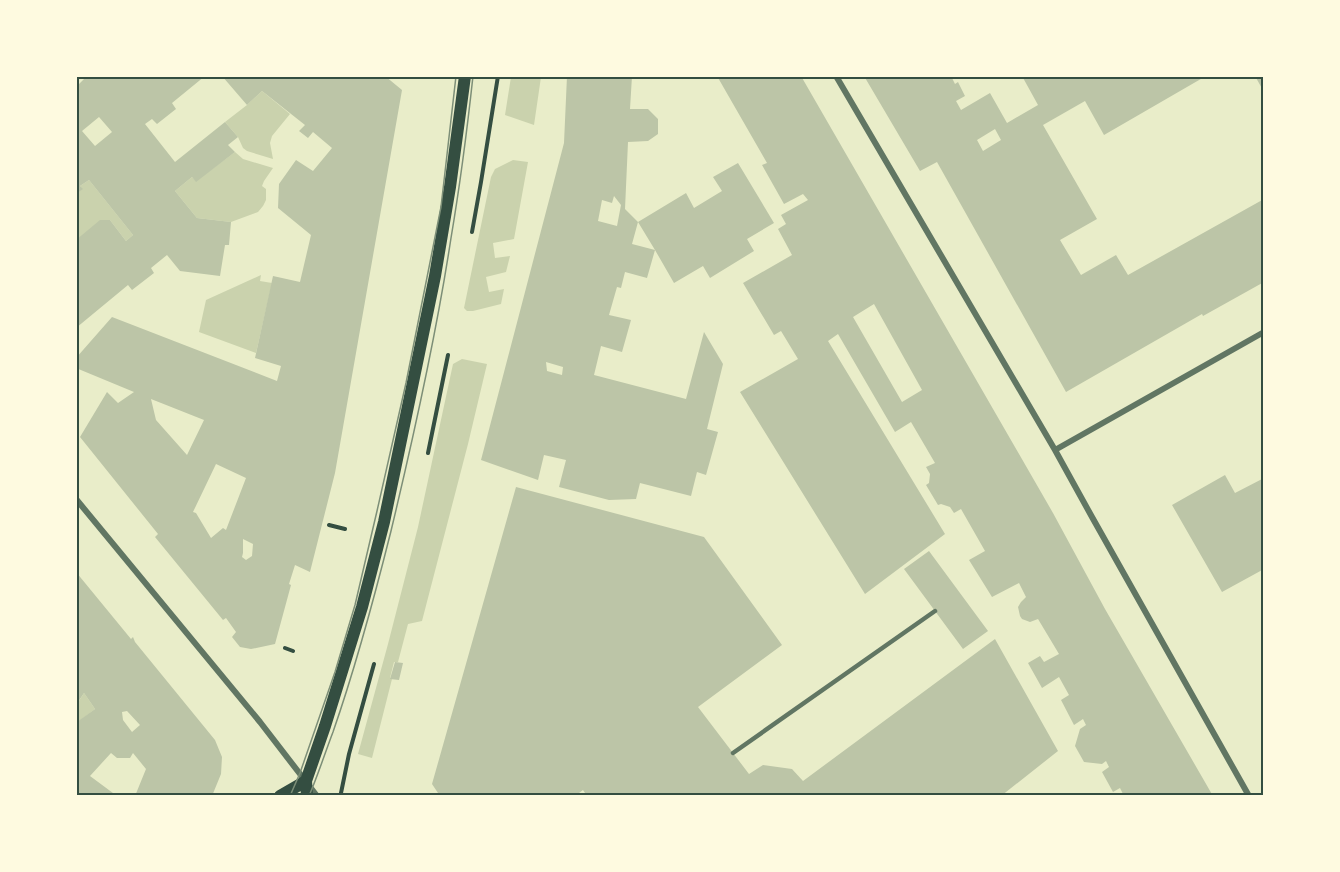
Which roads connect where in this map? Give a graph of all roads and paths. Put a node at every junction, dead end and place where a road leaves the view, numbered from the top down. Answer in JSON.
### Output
{"nodes":[{"id":1,"x":465,"y":76,"type":"edge"},
{"id":2,"x":492,"y":76,"type":"edge"},
{"id":3,"x":836,"y":76,"type":"edge"},
{"id":4,"x":498,"y":77,"type":"edge"},
{"id":5,"x":1263,"y":332,"type":"edge"},
{"id":6,"x":1055,"y":450,"type":"junction"},
{"id":7,"x":76,"y":499,"type":"edge"},
{"id":8,"x":328,"y":525,"type":"dead end"},
{"id":9,"x":345,"y":529,"type":"dead end"},
{"id":10,"x":935,"y":611,"type":"dead end"},
{"id":11,"x":285,"y":648,"type":"dead end"},
{"id":12,"x":293,"y":651,"type":"dead end"},
{"id":13,"x":733,"y":753,"type":"dead end"},
{"id":14,"x":306,"y":780,"type":"junction"},
{"id":15,"x":280,"y":795,"type":"edge"},
{"id":16,"x":307,"y":795,"type":"edge"},
{"id":17,"x":317,"y":795,"type":"edge"},
{"id":18,"x":1249,"y":795,"type":"edge"}],
"edges":[{"from":1,"to":14,"type":"main road"},
{"from":2,"to":4,"type":"path"},
{"from":3,"to":6,"type":"street"},
{"from":5,"to":6,"type":"street"},
{"from":6,"to":18,"type":"street"},
{"from":7,"to":14,"type":"street"},
{"from":8,"to":9,"type":"path"},
{"from":10,"to":13,"type":"lane"},
{"from":11,"to":12,"type":"path"},
{"from":14,"to":15,"type":"main road"},
{"from":14,"to":16,"type":"main road"},
{"from":14,"to":17,"type":"street"}]}
